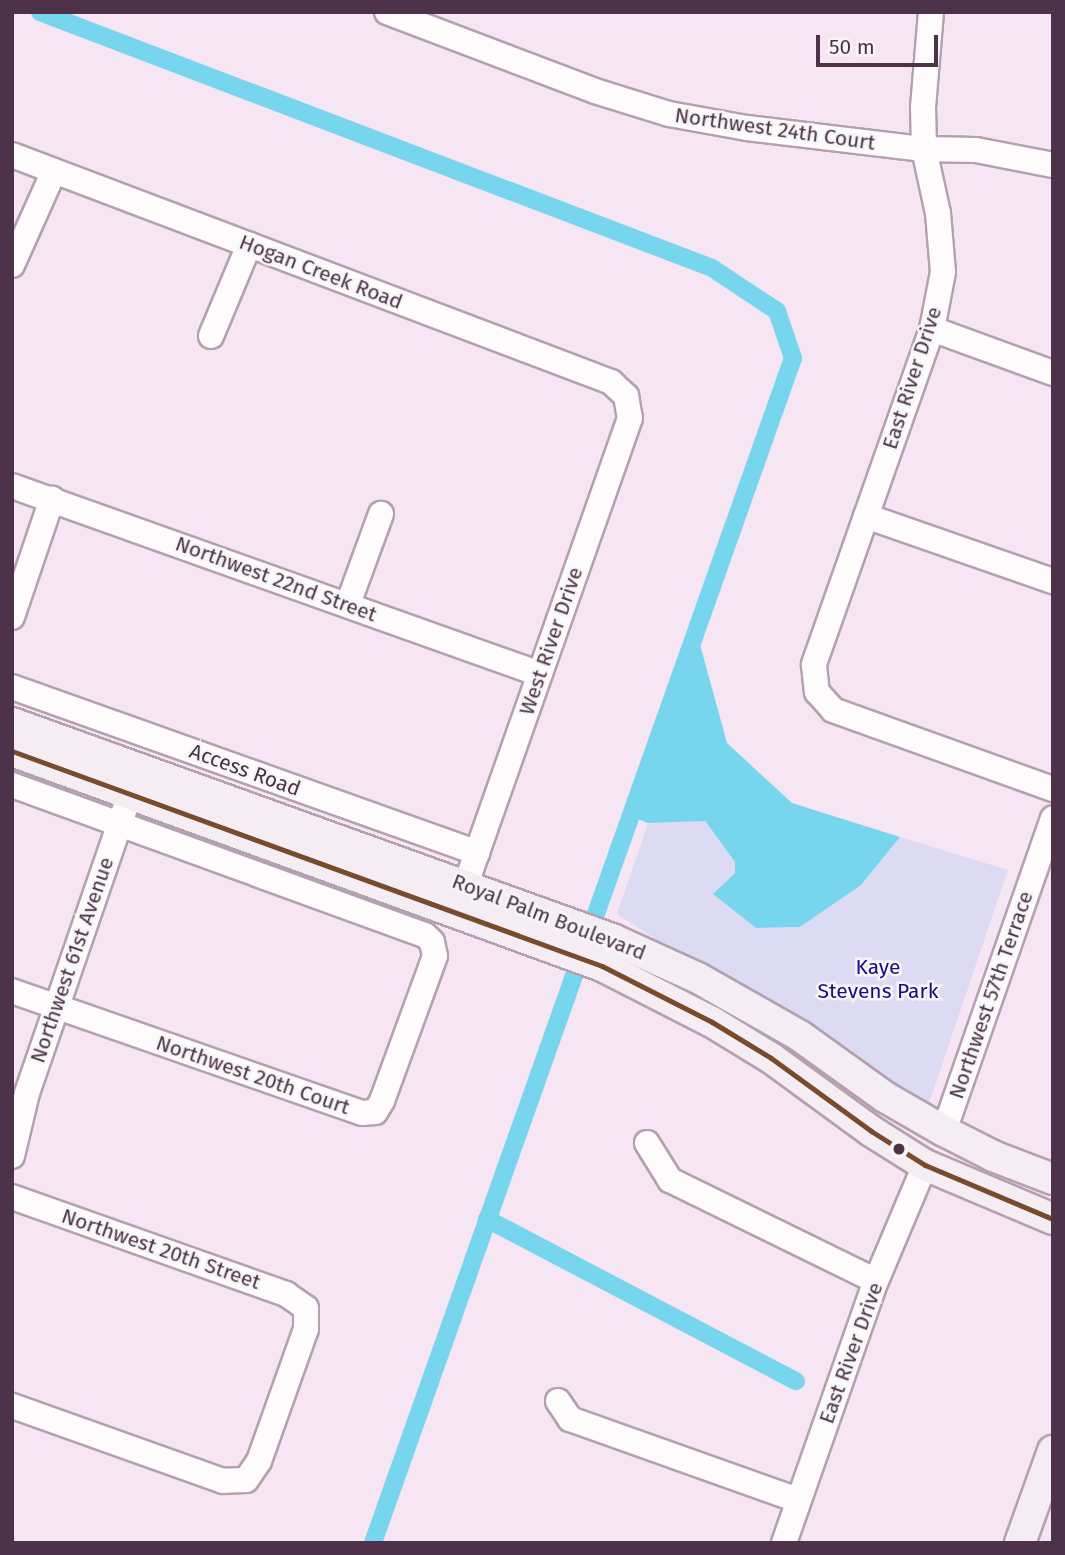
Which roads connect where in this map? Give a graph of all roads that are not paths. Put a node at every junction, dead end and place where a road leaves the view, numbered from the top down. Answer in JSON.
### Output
{"nodes":[{"id":1,"x":387,"y":12,"type":"edge"},
{"id":2,"x":931,"y":12,"type":"edge"},
{"id":3,"x":925,"y":149,"type":"junction"},
{"id":4,"x":12,"y":155,"type":"edge"},
{"id":5,"x":1053,"y":165,"type":"edge"},
{"id":6,"x":54,"y":171,"type":"junction"},
{"id":7,"x":249,"y":245,"type":"junction"},
{"id":8,"x":12,"y":265,"type":"edge"},
{"id":9,"x":932,"y":329,"type":"junction"},
{"id":10,"x":211,"y":336,"type":"dead end"},
{"id":11,"x":1053,"y":373,"type":"edge"},
{"id":12,"x":626,"y":396,"type":"joint"},
{"id":13,"x":12,"y":486,"type":"edge"},
{"id":14,"x":52,"y":499,"type":"junction"},
{"id":15,"x":381,"y":514,"type":"dead end"},
{"id":16,"x":866,"y":516,"type":"junction"},
{"id":17,"x":1053,"y":581,"type":"edge"},
{"id":18,"x":348,"y":604,"type":"junction"},
{"id":19,"x":12,"y":617,"type":"edge"},
{"id":20,"x":540,"y":674,"type":"junction"},
{"id":21,"x":12,"y":687,"type":"edge"},
{"id":22,"x":12,"y":723,"type":"edge"},
{"id":23,"x":12,"y":751,"type":"edge"},
{"id":24,"x":136,"y":779,"type":"junction"},
{"id":25,"x":12,"y":785,"type":"edge"},
{"id":26,"x":1053,"y":789,"type":"edge"},
{"id":27,"x":1053,"y":818,"type":"edge"},
{"id":28,"x":119,"y":824,"type":"junction"},
{"id":29,"x":477,"y":853,"type":"junction"},
{"id":30,"x":466,"y":885,"type":"junction"},
{"id":31,"x":561,"y":934,"type":"junction"},
{"id":32,"x":607,"y":952,"type":"junction"},
{"id":33,"x":12,"y":991,"type":"edge"},
{"id":34,"x":57,"y":1007,"type":"junction"},
{"id":35,"x":944,"y":1131,"type":"junction"},
{"id":36,"x":647,"y":1143,"type":"dead end"},
{"id":37,"x":12,"y":1156,"type":"edge"},
{"id":38,"x":925,"y":1165,"type":"junction"},
{"id":39,"x":1053,"y":1179,"type":"edge"},
{"id":40,"x":12,"y":1197,"type":"edge"},
{"id":41,"x":1053,"y":1219,"type":"edge"},
{"id":42,"x":876,"y":1282,"type":"junction"},
{"id":43,"x":558,"y":1401,"type":"dead end"},
{"id":44,"x":12,"y":1406,"type":"edge"},
{"id":45,"x":1053,"y":1451,"type":"edge"},
{"id":46,"x":799,"y":1500,"type":"junction"},
{"id":47,"x":784,"y":1543,"type":"edge"},
{"id":48,"x":1020,"y":1543,"type":"edge"}],
"edges":[{"from":1,"to":3,"type":"street","name":"Northwest 24th Court"},
{"from":2,"to":3,"type":"street","name":"East River Drive"},
{"from":3,"to":5,"type":"street","name":"Northwest 24th Court"},
{"from":3,"to":9,"type":"street","name":"East River Drive"},
{"from":4,"to":6,"type":"street","name":"Hogan Creek Road"},
{"from":6,"to":7,"type":"street","name":"Hogan Creek Road"},
{"from":6,"to":8,"type":"street"},
{"from":7,"to":10,"type":"street"},
{"from":7,"to":12,"type":"street","name":"Hogan Creek Road"},
{"from":9,"to":11,"type":"street"},
{"from":9,"to":16,"type":"street","name":"East River Drive"},
{"from":12,"to":20,"type":"street","name":"West River Drive"},
{"from":13,"to":14,"type":"street","name":"Northwest 22nd Street"},
{"from":14,"to":18,"type":"street","name":"Northwest 22nd Street"},
{"from":14,"to":19,"type":"street"},
{"from":15,"to":18,"type":"street"},
{"from":16,"to":17,"type":"street"},
{"from":16,"to":26,"type":"street","name":"East River Drive"},
{"from":18,"to":20,"type":"street","name":"Northwest 22nd Street"},
{"from":20,"to":29,"type":"street","name":"West River Drive"},
{"from":21,"to":29,"type":"street","name":"Access Road"},
{"from":22,"to":24,"type":"main road","name":"Royal Palm Boulevard"},
{"from":23,"to":24,"type":"main road","name":"Royal Palm Boulevard"},
{"from":24,"to":28,"type":"street","name":"Northwest 61st Avenue"},
{"from":24,"to":30,"type":"main road","name":"Royal Palm Boulevard"},
{"from":24,"to":31,"type":"main road","name":"Royal Palm Boulevard"},
{"from":25,"to":28,"type":"street"},
{"from":27,"to":35,"type":"street","name":"Northwest 57th Terrace"},
{"from":28,"to":34,"type":"street","name":"Northwest 61st Avenue"},
{"from":28,"to":34,"type":"street","name":"Northwest 20th Court"},
{"from":29,"to":30,"type":"street","name":"West River Drive"},
{"from":30,"to":31,"type":"main road","name":"Royal Palm Boulevard"},
{"from":31,"to":32,"type":"main road","name":"Royal Palm Boulevard"},
{"from":32,"to":35,"type":"main road","name":"Royal Palm Boulevard"},
{"from":32,"to":38,"type":"main road","name":"Royal Palm Boulevard"},
{"from":33,"to":34,"type":"street","name":"Northwest 20th Court"},
{"from":34,"to":37,"type":"street","name":"Northwest 61st Avenue"},
{"from":35,"to":39,"type":"main road","name":"Royal Palm Boulevard"},
{"from":36,"to":42,"type":"street"},
{"from":38,"to":41,"type":"main road","name":"Royal Palm Boulevard"},
{"from":38,"to":42,"type":"street","name":"East River Drive"},
{"from":40,"to":44,"type":"street","name":"Northwest 20th Street"},
{"from":42,"to":46,"type":"street","name":"East River Drive"},
{"from":43,"to":46,"type":"street"},
{"from":45,"to":48,"type":"main road"},
{"from":46,"to":47,"type":"street","name":"East River Drive"}]}
